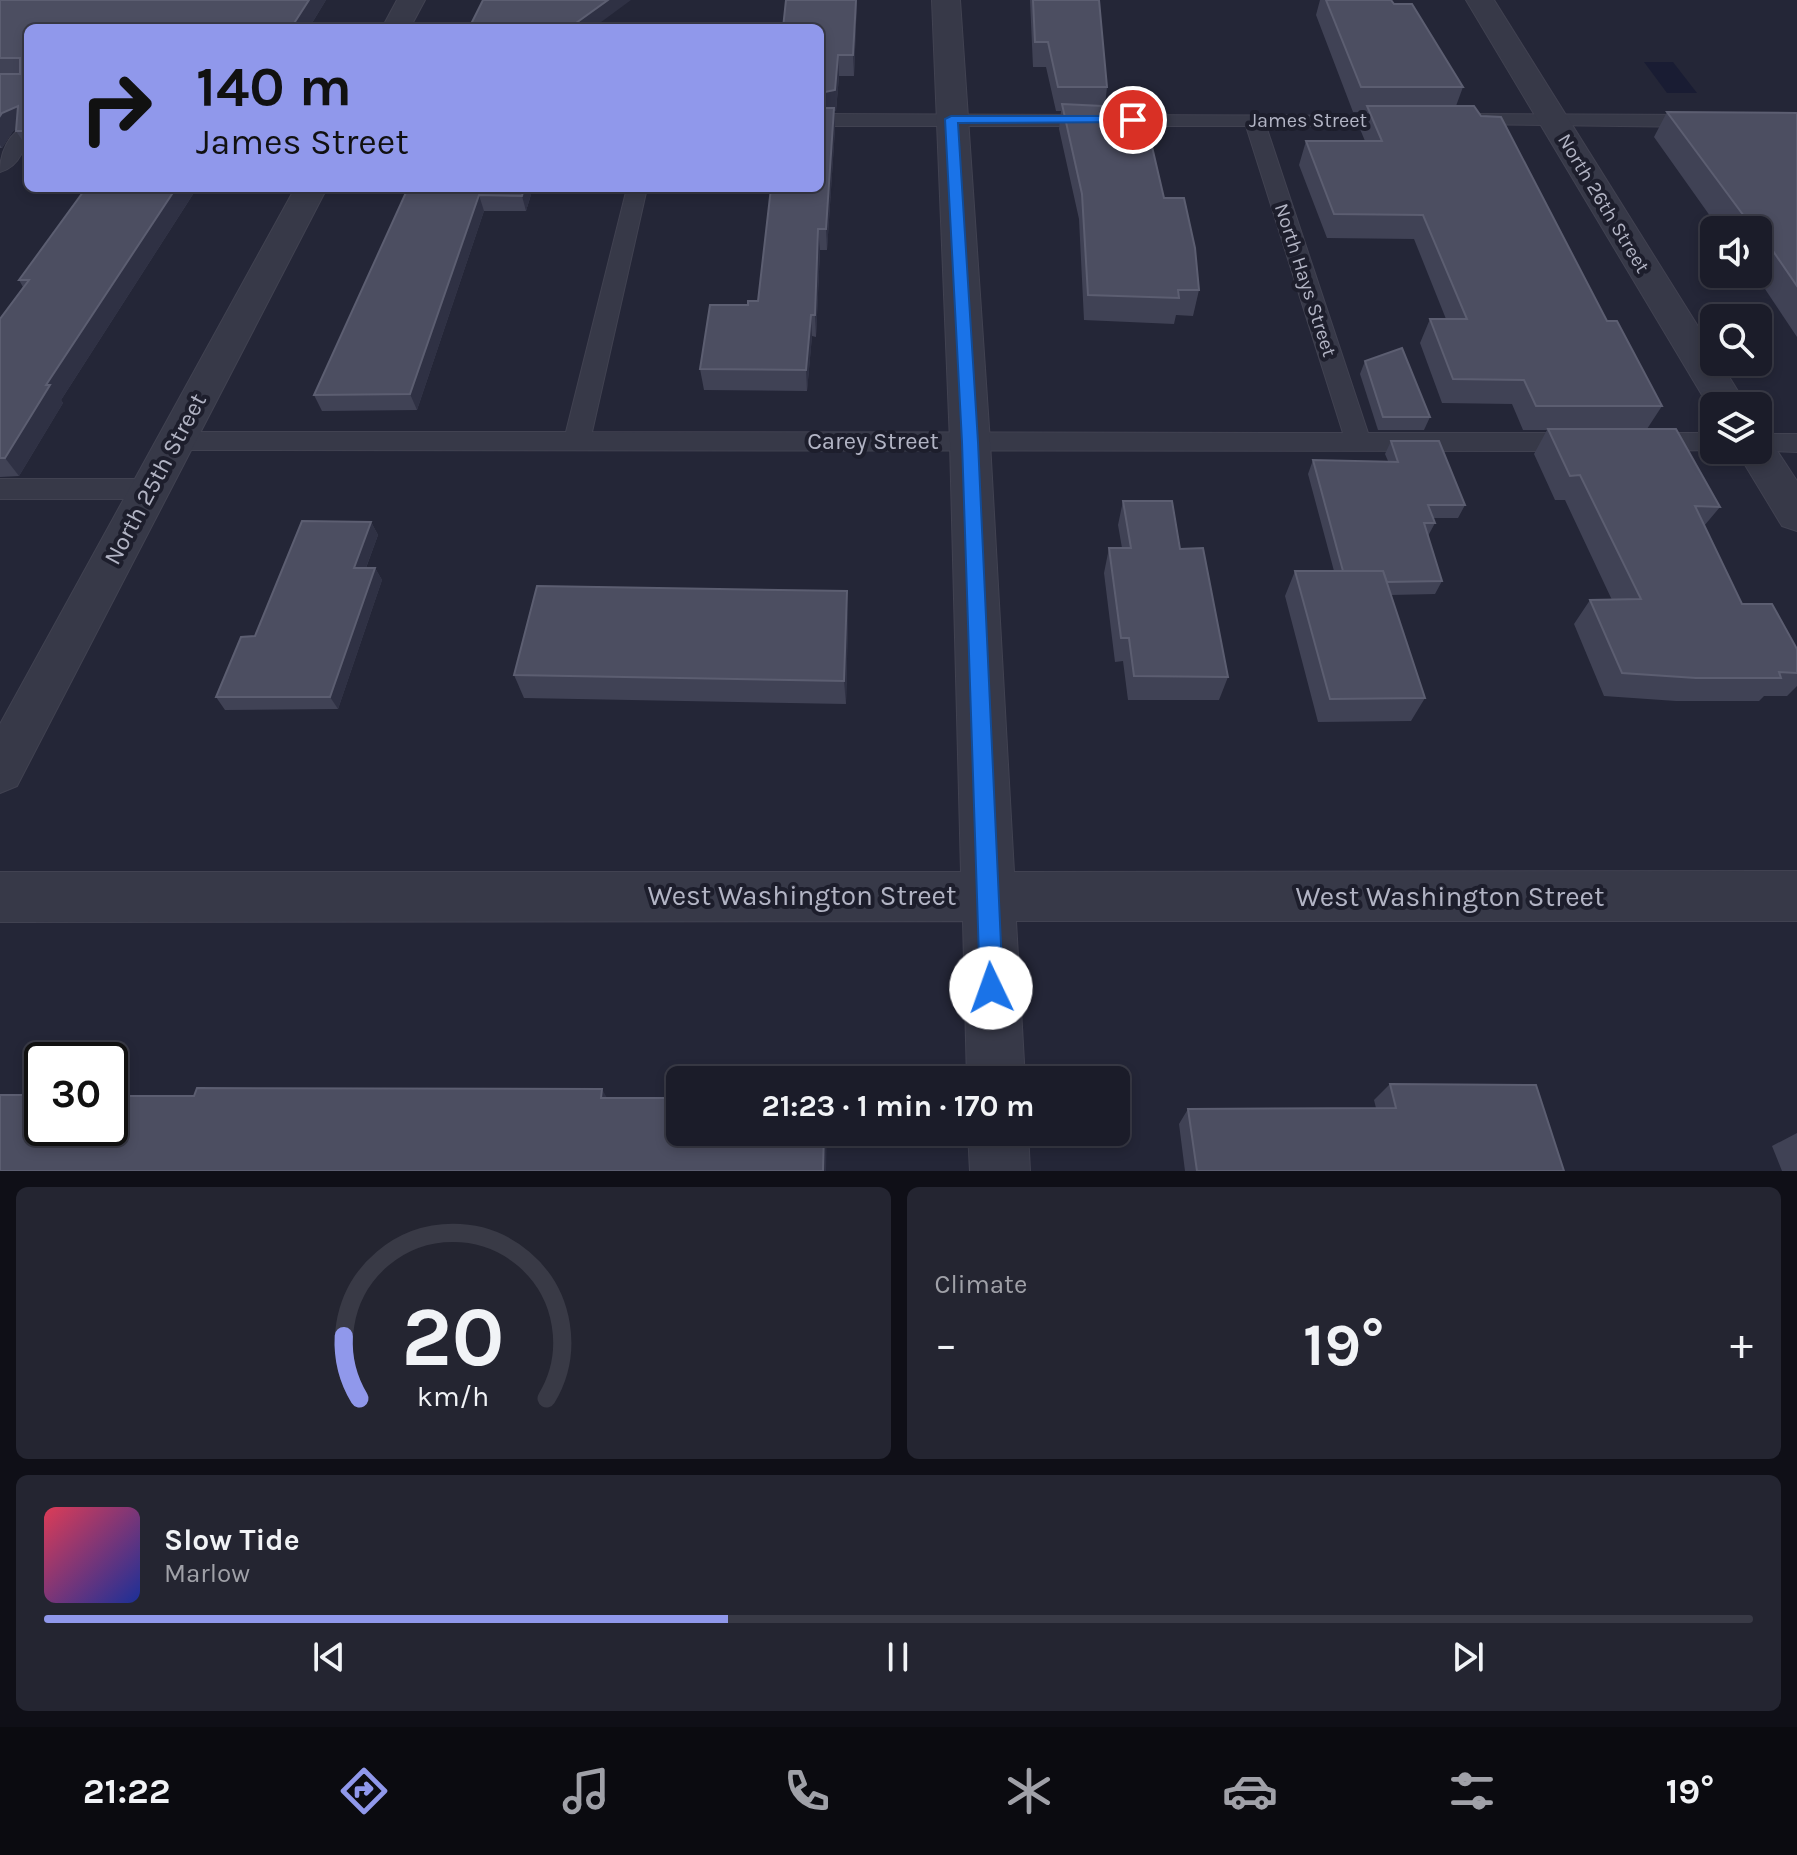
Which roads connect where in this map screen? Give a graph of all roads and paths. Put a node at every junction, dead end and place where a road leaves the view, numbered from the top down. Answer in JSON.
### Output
{"nodes":[{"id":1,"x":411,"y":0,"type":"edge"},
{"id":2,"x":946,"y":0,"type":"edge"},
{"id":3,"x":1480,"y":0,"type":"edge"},
{"id":4,"x":398,"y":24,"type":"edge"},
{"id":5,"x":951,"y":119,"type":"junction"},
{"id":6,"x":824,"y":120,"type":"edge"},
{"id":7,"x":1254,"y":120,"type":"junction"},
{"id":8,"x":1412,"y":120,"type":"edge"},
{"id":9,"x":1444,"y":120,"type":"edge"},
{"id":10,"x":1554,"y":120,"type":"junction"},
{"id":11,"x":1721,"y":121,"type":"edge"},
{"id":12,"x":24,"y":137,"type":"edge"},
{"id":13,"x":0,"y":166,"type":"edge"},
{"id":14,"x":309,"y":192,"type":"edge"},
{"id":15,"x":636,"y":192,"type":"edge"},
{"id":16,"x":1719,"y":392,"type":"edge"},
{"id":17,"x":176,"y":441,"type":"junction"},
{"id":18,"x":577,"y":441,"type":"junction"},
{"id":19,"x":1358,"y":441,"type":"junction"},
{"id":20,"x":970,"y":442,"type":"junction"},
{"id":21,"x":1700,"y":442,"type":"edge"},
{"id":22,"x":1772,"y":443,"type":"edge"},
{"id":23,"x":1797,"y":443,"type":"edge"},
{"id":24,"x":1765,"y":464,"type":"edge"},
{"id":25,"x":0,"y":489,"type":"edge"},
{"id":26,"x":150,"y":489,"type":"junction"},
{"id":27,"x":1797,"y":515,"type":"edge"},
{"id":28,"x":0,"y":771,"type":"edge"},
{"id":29,"x":986,"y":895,"type":"junction"},
{"id":30,"x":1797,"y":896,"type":"edge"},
{"id":31,"x":0,"y":897,"type":"edge"},
{"id":32,"x":995,"y":1066,"type":"edge"},
{"id":33,"x":999,"y":1146,"type":"edge"},
{"id":34,"x":1000,"y":1171,"type":"edge"}],
"edges":[{"from":1,"to":4,"type":"street"},
{"from":2,"to":5,"type":"street"},
{"from":3,"to":10,"type":"street","name":"North 26th Street"},
{"from":5,"to":6,"type":"lane","name":"James Street"},
{"from":5,"to":7,"type":"lane","name":"James Street"},
{"from":5,"to":20,"type":"street"},
{"from":7,"to":8,"type":"lane","name":"James Street"},
{"from":7,"to":19,"type":"lane","name":"North Hays Street"},
{"from":9,"to":10,"type":"lane"},
{"from":10,"to":11,"type":"lane"},
{"from":10,"to":16,"type":"street","name":"North 26th Street"},
{"from":12,"to":13,"type":"lane"},
{"from":14,"to":17,"type":"street","name":"North 25th Street"},
{"from":15,"to":18,"type":"lane"},
{"from":17,"to":18,"type":"lane","name":"Carey Street"},
{"from":17,"to":26,"type":"street","name":"North 25th Street"},
{"from":18,"to":20,"type":"lane","name":"Carey Street"},
{"from":19,"to":20,"type":"lane","name":"Carey Street"},
{"from":19,"to":21,"type":"lane","name":"Carey Street"},
{"from":20,"to":29,"type":"street"},
{"from":22,"to":23,"type":"lane"},
{"from":24,"to":27,"type":"street"},
{"from":25,"to":26,"type":"lane"},
{"from":26,"to":28,"type":"street","name":"North 25th Street"},
{"from":29,"to":30,"type":"street","name":"West Washington Street"},
{"from":29,"to":31,"type":"street","name":"West Washington Street"},
{"from":29,"to":32,"type":"street"},
{"from":33,"to":34,"type":"street"}]}
